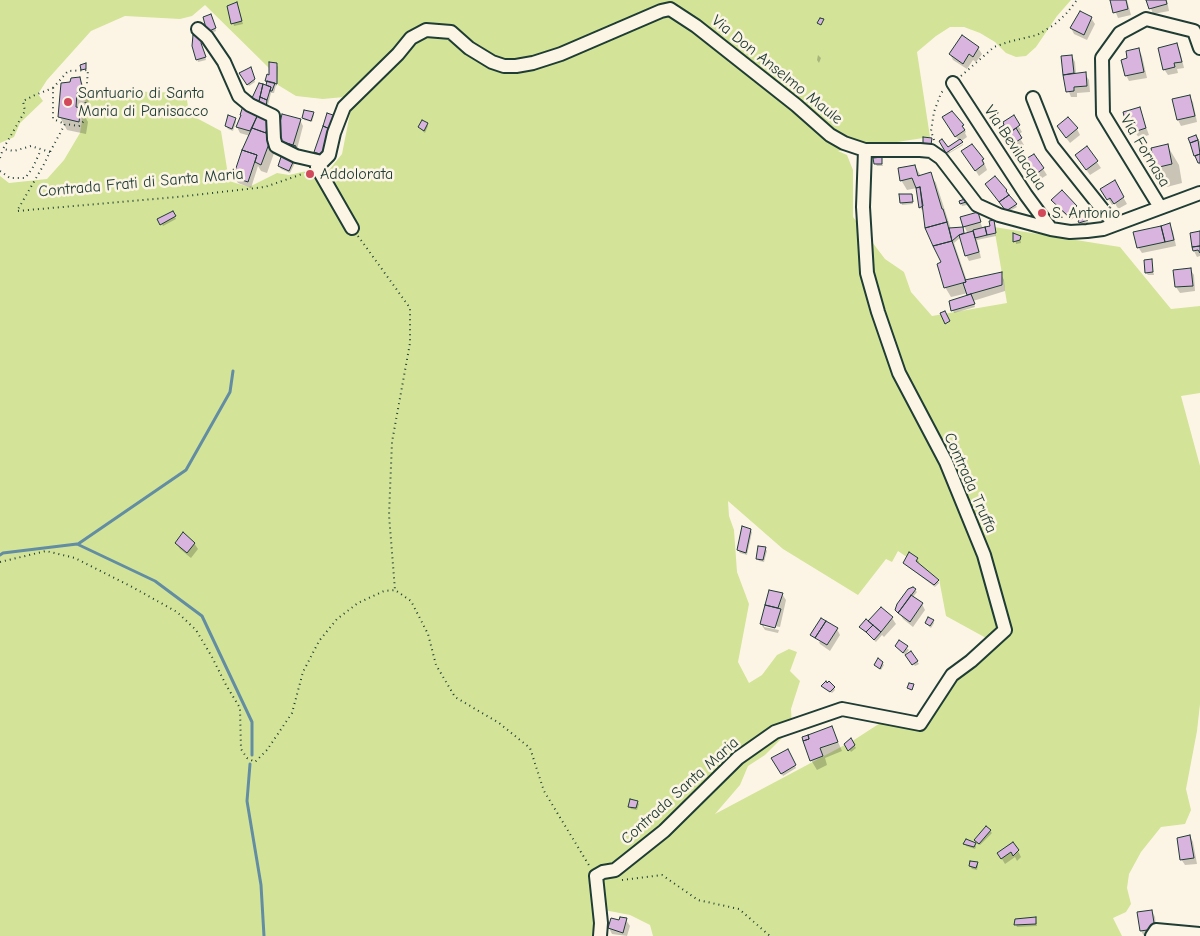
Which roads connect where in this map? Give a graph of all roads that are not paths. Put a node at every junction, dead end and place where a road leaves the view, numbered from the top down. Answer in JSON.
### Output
{"nodes":[{"id":1,"x":670,"y":5,"type":"edge"},
{"id":2,"x":198,"y":29,"type":"dead end"},
{"id":3,"x":1200,"y":48,"type":"edge"},
{"id":4,"x":952,"y":83,"type":"road end"},
{"id":5,"x":1033,"y":98,"type":"dead end"},
{"id":6,"x":865,"y":150,"type":"junction"},
{"id":7,"x":317,"y":166,"type":"road end"},
{"id":8,"x":1200,"y":193,"type":"edge"},
{"id":9,"x":1160,"y":207,"type":"junction"},
{"id":10,"x":1114,"y":224,"type":"junction"},
{"id":11,"x":352,"y":228,"type":"road end"},
{"id":12,"x":1051,"y":230,"type":"junction"},
{"id":13,"x":842,"y":709,"type":"joint"},
{"id":14,"x":1200,"y":934,"type":"edge"},
{"id":15,"x":600,"y":936,"type":"edge"},
{"id":16,"x":1152,"y":936,"type":"edge"}],
"edges":[{"from":1,"to":2,"type":"street"},
{"from":1,"to":6,"type":"street","name":"Via Don Anselmo Maule"},
{"from":3,"to":9,"type":"street","name":"Via Fornasa"},
{"from":4,"to":12,"type":"street","name":"Via Bevilacqua"},
{"from":5,"to":10,"type":"street"},
{"from":6,"to":12,"type":"street","name":"Via Don Anselmo Maule"},
{"from":6,"to":13,"type":"street","name":"Contrada Truffa"},
{"from":7,"to":11,"type":"street"},
{"from":8,"to":9,"type":"street","name":"Via Don Anselmo Maule"},
{"from":9,"to":10,"type":"street","name":"Via Don Anselmo Maule"},
{"from":10,"to":12,"type":"street","name":"Via Don Anselmo Maule"},
{"from":13,"to":15,"type":"street","name":"Contrada Santa Maria"},
{"from":14,"to":16,"type":"street"}]}
